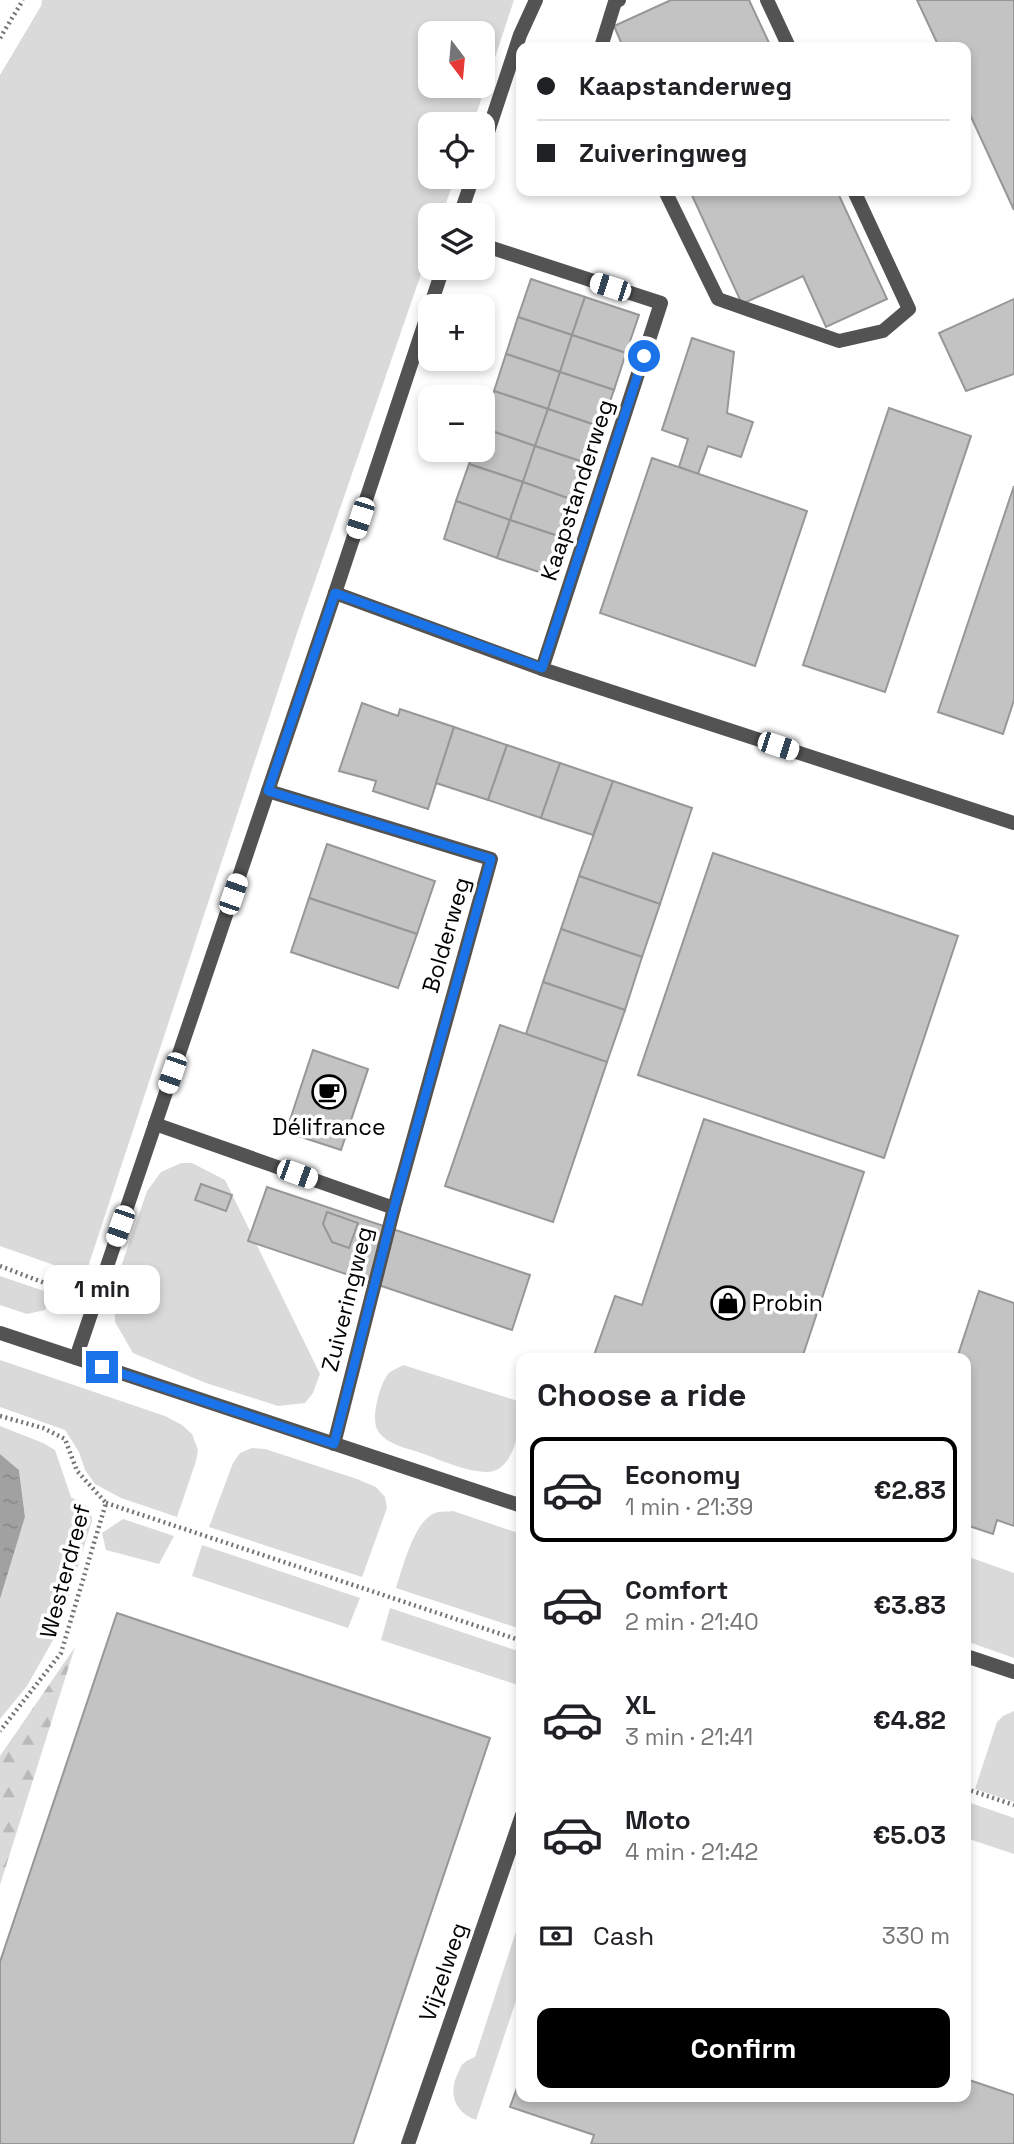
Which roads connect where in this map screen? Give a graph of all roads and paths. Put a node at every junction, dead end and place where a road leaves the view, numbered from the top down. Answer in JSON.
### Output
{"nodes":[{"id":1,"x":23,"y":0,"type":"edge"},
{"id":2,"x":536,"y":0,"type":"edge"},
{"id":3,"x":619,"y":0,"type":"edge"},
{"id":4,"x":767,"y":0,"type":"edge"},
{"id":5,"x":0,"y":38,"type":"edge"},
{"id":6,"x":519,"y":42,"type":"edge"},
{"id":7,"x":603,"y":42,"type":"edge"},
{"id":8,"x":787,"y":42,"type":"edge"},
{"id":9,"x":516,"y":66,"type":"edge"},
{"id":10,"x":495,"y":118,"type":"edge"},
{"id":11,"x":666,"y":196,"type":"edge"},
{"id":12,"x":856,"y":196,"type":"edge"},
{"id":13,"x":495,"y":249,"type":"edge"},
{"id":14,"x":439,"y":280,"type":"edge"},
{"id":15,"x":335,"y":593,"type":"junction"},
{"id":16,"x":542,"y":668,"type":"junction"},
{"id":17,"x":268,"y":791,"type":"junction"},
{"id":18,"x":1014,"y":823,"type":"edge"},
{"id":19,"x":155,"y":1124,"type":"junction"},
{"id":20,"x":394,"y":1208,"type":"junction"},
{"id":21,"x":0,"y":1266,"type":"edge"},
{"id":22,"x":94,"y":1302,"type":"junction"},
{"id":23,"x":0,"y":1333,"type":"edge"},
{"id":24,"x":76,"y":1359,"type":"junction"},
{"id":25,"x":0,"y":1416,"type":"edge"},
{"id":26,"x":334,"y":1444,"type":"junction"},
{"id":27,"x":106,"y":1503,"type":"junction"},
{"id":28,"x":516,"y":1504,"type":"edge"},
{"id":29,"x":516,"y":1639,"type":"edge"},
{"id":30,"x":971,"y":1658,"type":"edge"},
{"id":31,"x":1014,"y":1672,"type":"edge"},
{"id":32,"x":0,"y":1731,"type":"edge"},
{"id":33,"x":971,"y":1791,"type":"edge"},
{"id":34,"x":1014,"y":1805,"type":"edge"},
{"id":35,"x":516,"y":1832,"type":"edge"},
{"id":36,"x":408,"y":2144,"type":"edge"}],
"edges":[{"from":1,"to":5,"type":"path"},
{"from":2,"to":6,"type":"street"},
{"from":3,"to":7,"type":"street"},
{"from":4,"to":8,"type":"street"},
{"from":9,"to":10,"type":"street"},
{"from":11,"to":12,"type":"street"},
{"from":13,"to":16,"type":"street","name":"Kaapstanderweg"},
{"from":14,"to":15,"type":"street"},
{"from":15,"to":16,"type":"street"},
{"from":15,"to":17,"type":"street"},
{"from":16,"to":18,"type":"street"},
{"from":17,"to":19,"type":"street"},
{"from":17,"to":20,"type":"street","name":"Bolderweg"},
{"from":19,"to":20,"type":"street","name":"Zuiveringweg"},
{"from":19,"to":22,"type":"street"},
{"from":20,"to":26,"type":"street","name":"Zuiveringweg"},
{"from":21,"to":22,"type":"path"},
{"from":22,"to":24,"type":"street"},
{"from":23,"to":24,"type":"street"},
{"from":24,"to":26,"type":"street"},
{"from":25,"to":27,"type":"path","name":"Westerdreef"},
{"from":26,"to":28,"type":"street"},
{"from":27,"to":29,"type":"path"},
{"from":27,"to":32,"type":"path","name":"Westerdreef"},
{"from":30,"to":31,"type":"street"},
{"from":33,"to":34,"type":"path"},
{"from":35,"to":36,"type":"street","name":"Vijzelweg"}]}
